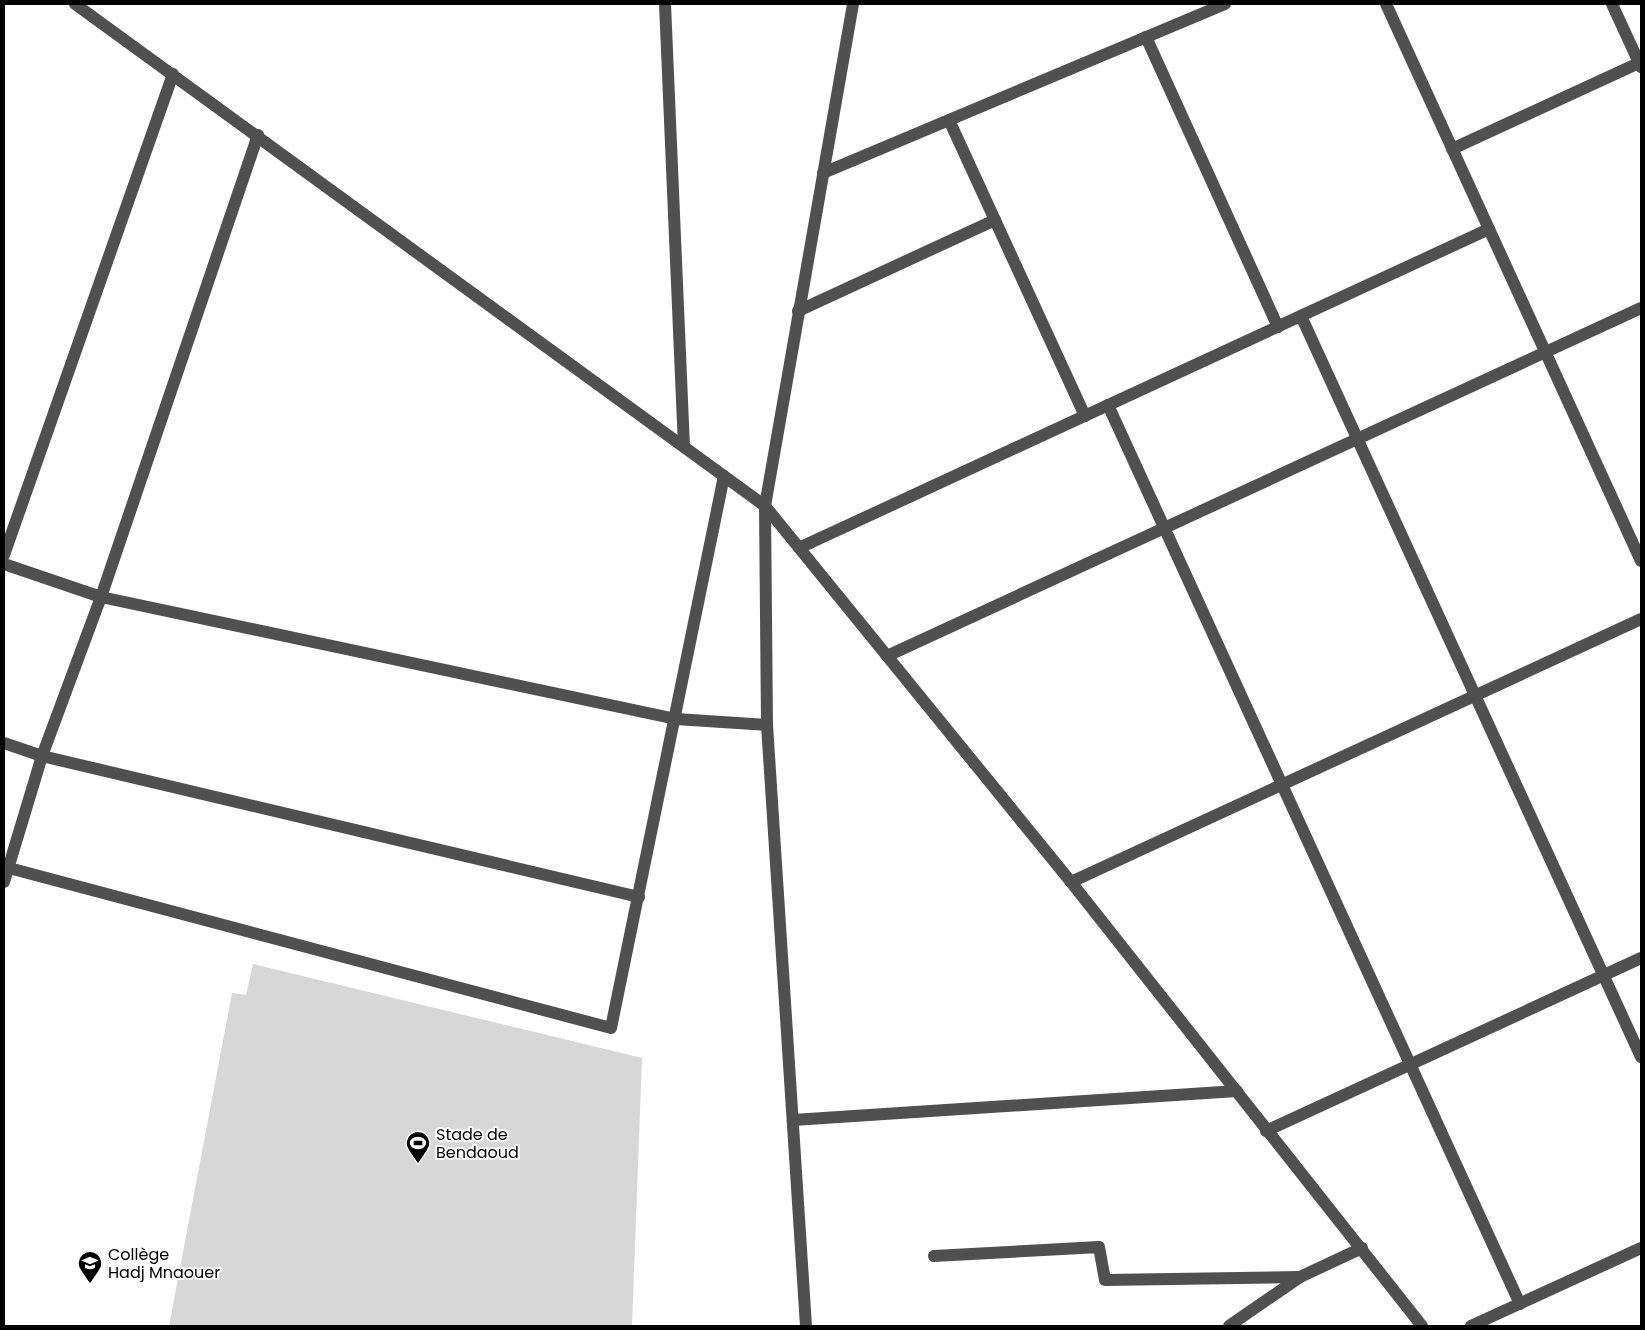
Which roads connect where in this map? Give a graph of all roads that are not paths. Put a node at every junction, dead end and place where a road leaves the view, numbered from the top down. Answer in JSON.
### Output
{"nodes":[{"id":1,"x":75,"y":4,"type":"edge"},
{"id":2,"x":665,"y":4,"type":"edge"},
{"id":3,"x":853,"y":4,"type":"edge"},
{"id":4,"x":1225,"y":4,"type":"edge"},
{"id":5,"x":1386,"y":4,"type":"edge"},
{"id":6,"x":1612,"y":4,"type":"edge"},
{"id":7,"x":1146,"y":37,"type":"junction"},
{"id":8,"x":1641,"y":64,"type":"edge"},
{"id":9,"x":173,"y":74,"type":"junction"},
{"id":10,"x":950,"y":120,"type":"junction"},
{"id":11,"x":258,"y":135,"type":"junction"},
{"id":12,"x":1452,"y":149,"type":"junction"},
{"id":13,"x":823,"y":173,"type":"junction"},
{"id":14,"x":995,"y":220,"type":"junction"},
{"id":15,"x":1489,"y":229,"type":"junction"},
{"id":16,"x":1641,"y":308,"type":"edge"},
{"id":17,"x":798,"y":311,"type":"junction"},
{"id":18,"x":1301,"y":316,"type":"junction"},
{"id":19,"x":1278,"y":327,"type":"junction"},
{"id":20,"x":1546,"y":352,"type":"junction"},
{"id":21,"x":1108,"y":405,"type":"junction"},
{"id":22,"x":1085,"y":416,"type":"junction"},
{"id":23,"x":1358,"y":439,"type":"junction"},
{"id":24,"x":684,"y":447,"type":"junction"},
{"id":25,"x":724,"y":476,"type":"junction"},
{"id":26,"x":765,"y":506,"type":"junction"},
{"id":27,"x":1164,"y":528,"type":"junction"},
{"id":28,"x":800,"y":548,"type":"junction"},
{"id":29,"x":4,"y":555,"type":"edge"},
{"id":30,"x":1641,"y":561,"type":"edge"},
{"id":31,"x":4,"y":564,"type":"edge"},
{"id":32,"x":101,"y":596,"type":"junction"},
{"id":33,"x":1641,"y":619,"type":"edge"},
{"id":34,"x":887,"y":656,"type":"junction"},
{"id":35,"x":1475,"y":696,"type":"junction"},
{"id":36,"x":676,"y":719,"type":"junction"},
{"id":37,"x":767,"y":725,"type":"junction"},
{"id":38,"x":4,"y":743,"type":"edge"},
{"id":39,"x":42,"y":756,"type":"junction"},
{"id":40,"x":1282,"y":785,"type":"junction"},
{"id":41,"x":9,"y":868,"type":"junction"},
{"id":42,"x":4,"y":882,"type":"edge"},
{"id":43,"x":1071,"y":882,"type":"junction"},
{"id":44,"x":639,"y":896,"type":"junction"},
{"id":45,"x":1641,"y":958,"type":"edge"},
{"id":46,"x":1604,"y":975,"type":"junction"},
{"id":47,"x":1641,"y":1057,"type":"edge"},
{"id":48,"x":1410,"y":1064,"type":"junction"},
{"id":49,"x":1237,"y":1091,"type":"junction"},
{"id":50,"x":794,"y":1120,"type":"junction"},
{"id":51,"x":1266,"y":1131,"type":"junction"},
{"id":52,"x":1362,"y":1248,"type":"junction"},
{"id":53,"x":1641,"y":1248,"type":"edge"},
{"id":54,"x":934,"y":1256,"type":"dead end"},
{"id":55,"x":1300,"y":1277,"type":"junction"},
{"id":56,"x":1520,"y":1304,"type":"junction"},
{"id":57,"x":806,"y":1326,"type":"edge"},
{"id":58,"x":1230,"y":1326,"type":"edge"},
{"id":59,"x":1422,"y":1326,"type":"edge"},
{"id":60,"x":1471,"y":1326,"type":"edge"}],
"edges":[{"from":1,"to":9,"type":"street"},
{"from":2,"to":24,"type":"street"},
{"from":3,"to":13,"type":"street"},
{"from":4,"to":7,"type":"street"},
{"from":5,"to":12,"type":"street"},
{"from":6,"to":8,"type":"street"},
{"from":7,"to":10,"type":"street"},
{"from":7,"to":19,"type":"street"},
{"from":8,"to":12,"type":"street"},
{"from":9,"to":11,"type":"street"},
{"from":9,"to":29,"type":"street"},
{"from":10,"to":13,"type":"street"},
{"from":10,"to":14,"type":"street"},
{"from":11,"to":24,"type":"street"},
{"from":11,"to":32,"type":"street"},
{"from":12,"to":15,"type":"street"},
{"from":13,"to":17,"type":"street"},
{"from":14,"to":17,"type":"street"},
{"from":14,"to":22,"type":"street"},
{"from":15,"to":18,"type":"street"},
{"from":15,"to":20,"type":"street"},
{"from":16,"to":20,"type":"street"},
{"from":17,"to":26,"type":"street"},
{"from":18,"to":19,"type":"street"},
{"from":18,"to":23,"type":"street"},
{"from":19,"to":21,"type":"street"},
{"from":20,"to":23,"type":"street"},
{"from":20,"to":30,"type":"street"},
{"from":21,"to":22,"type":"street"},
{"from":21,"to":27,"type":"street"},
{"from":22,"to":28,"type":"street"},
{"from":23,"to":27,"type":"street"},
{"from":23,"to":35,"type":"street"},
{"from":24,"to":25,"type":"street"},
{"from":25,"to":26,"type":"street"},
{"from":25,"to":36,"type":"street"},
{"from":26,"to":28,"type":"street"},
{"from":26,"to":37,"type":"street"},
{"from":27,"to":34,"type":"street"},
{"from":27,"to":40,"type":"street"},
{"from":28,"to":34,"type":"street"},
{"from":31,"to":32,"type":"street"},
{"from":32,"to":36,"type":"street"},
{"from":32,"to":39,"type":"street"},
{"from":33,"to":35,"type":"street"},
{"from":34,"to":43,"type":"street"},
{"from":35,"to":40,"type":"street"},
{"from":35,"to":46,"type":"street"},
{"from":36,"to":37,"type":"street"},
{"from":36,"to":44,"type":"street"},
{"from":37,"to":50,"type":"street"},
{"from":38,"to":39,"type":"street"},
{"from":39,"to":41,"type":"street"},
{"from":39,"to":44,"type":"street"},
{"from":40,"to":43,"type":"street"},
{"from":40,"to":48,"type":"street"},
{"from":41,"to":42,"type":"street"},
{"from":41,"to":44,"type":"street"},
{"from":43,"to":49,"type":"street"},
{"from":45,"to":46,"type":"street"},
{"from":46,"to":47,"type":"street"},
{"from":46,"to":48,"type":"street"},
{"from":48,"to":51,"type":"street"},
{"from":48,"to":56,"type":"street"},
{"from":49,"to":50,"type":"street"},
{"from":49,"to":51,"type":"street"},
{"from":50,"to":57,"type":"street"},
{"from":51,"to":52,"type":"street"},
{"from":52,"to":55,"type":"street"},
{"from":52,"to":59,"type":"street"},
{"from":53,"to":56,"type":"street"},
{"from":54,"to":55,"type":"street"},
{"from":55,"to":58,"type":"street"},
{"from":56,"to":60,"type":"street"}]}
